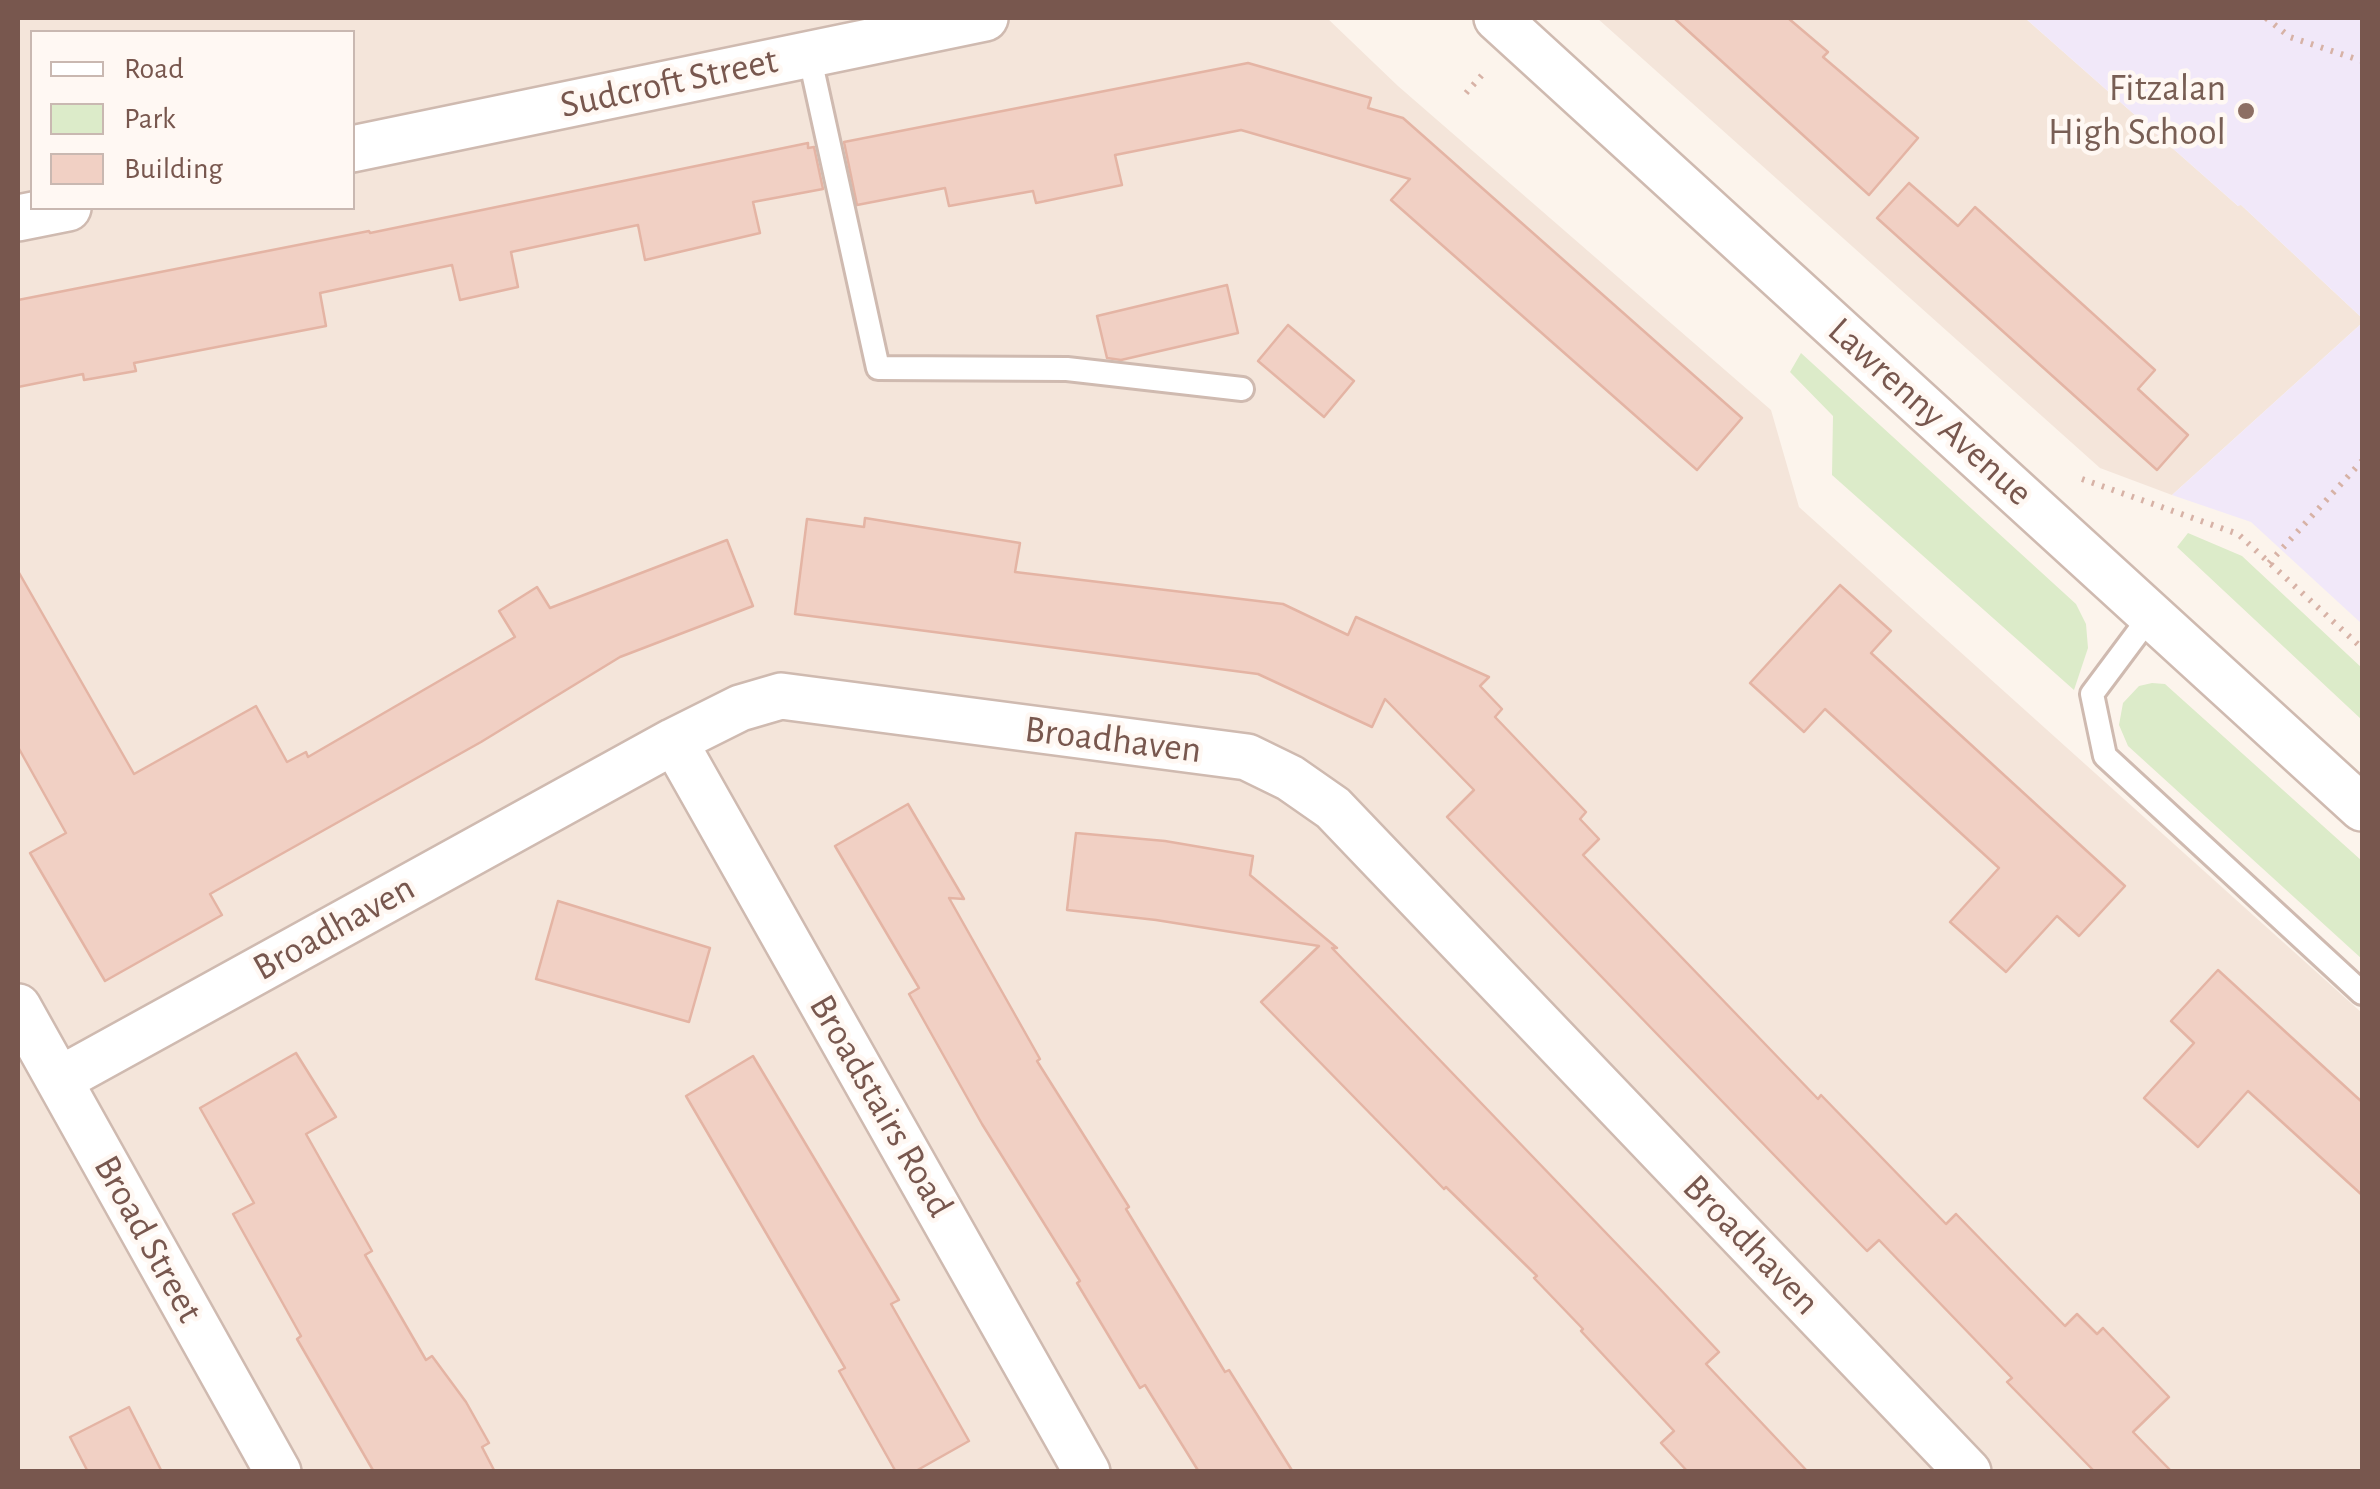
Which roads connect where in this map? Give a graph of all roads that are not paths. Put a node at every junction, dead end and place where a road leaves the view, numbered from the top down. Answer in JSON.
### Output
{"nodes":[{"id":1,"x":985,"y":18,"type":"edge"},
{"id":2,"x":1497,"y":18,"type":"edge"},
{"id":3,"x":809,"y":54,"type":"junction"},
{"id":4,"x":355,"y":148,"type":"edge"},
{"id":5,"x":58,"y":210,"type":"edge"},
{"id":6,"x":18,"y":218,"type":"edge"},
{"id":7,"x":1242,"y":389,"type":"dead end"},
{"id":8,"x":2151,"y":614,"type":"junction"},
{"id":9,"x":674,"y":741,"type":"junction"},
{"id":10,"x":2362,"y":808,"type":"edge"},
{"id":11,"x":2362,"y":993,"type":"edge"},
{"id":12,"x":18,"y":1007,"type":"edge"},
{"id":13,"x":41,"y":1072,"type":"edge"},
{"id":14,"x":278,"y":1472,"type":"edge"},
{"id":15,"x":1088,"y":1472,"type":"edge"},
{"id":16,"x":1968,"y":1472,"type":"edge"}],
"edges":[{"from":1,"to":3,"type":"street","name":"Sudcroft Street"},
{"from":2,"to":8,"type":"street","name":"Lawrenny Avenue"},
{"from":3,"to":4,"type":"street","name":"Sudcroft Street"},
{"from":3,"to":7,"type":"lane"},
{"from":5,"to":6,"type":"street"},
{"from":8,"to":10,"type":"street","name":"Lawrenny Avenue"},
{"from":8,"to":11,"type":"lane"},
{"from":9,"to":13,"type":"street","name":"Broadhaven"},
{"from":9,"to":15,"type":"street","name":"Broadstairs Road"},
{"from":9,"to":16,"type":"street","name":"Broadhaven"},
{"from":12,"to":13,"type":"street","name":"Broad Street"},
{"from":13,"to":14,"type":"street","name":"Broad Street"}]}
